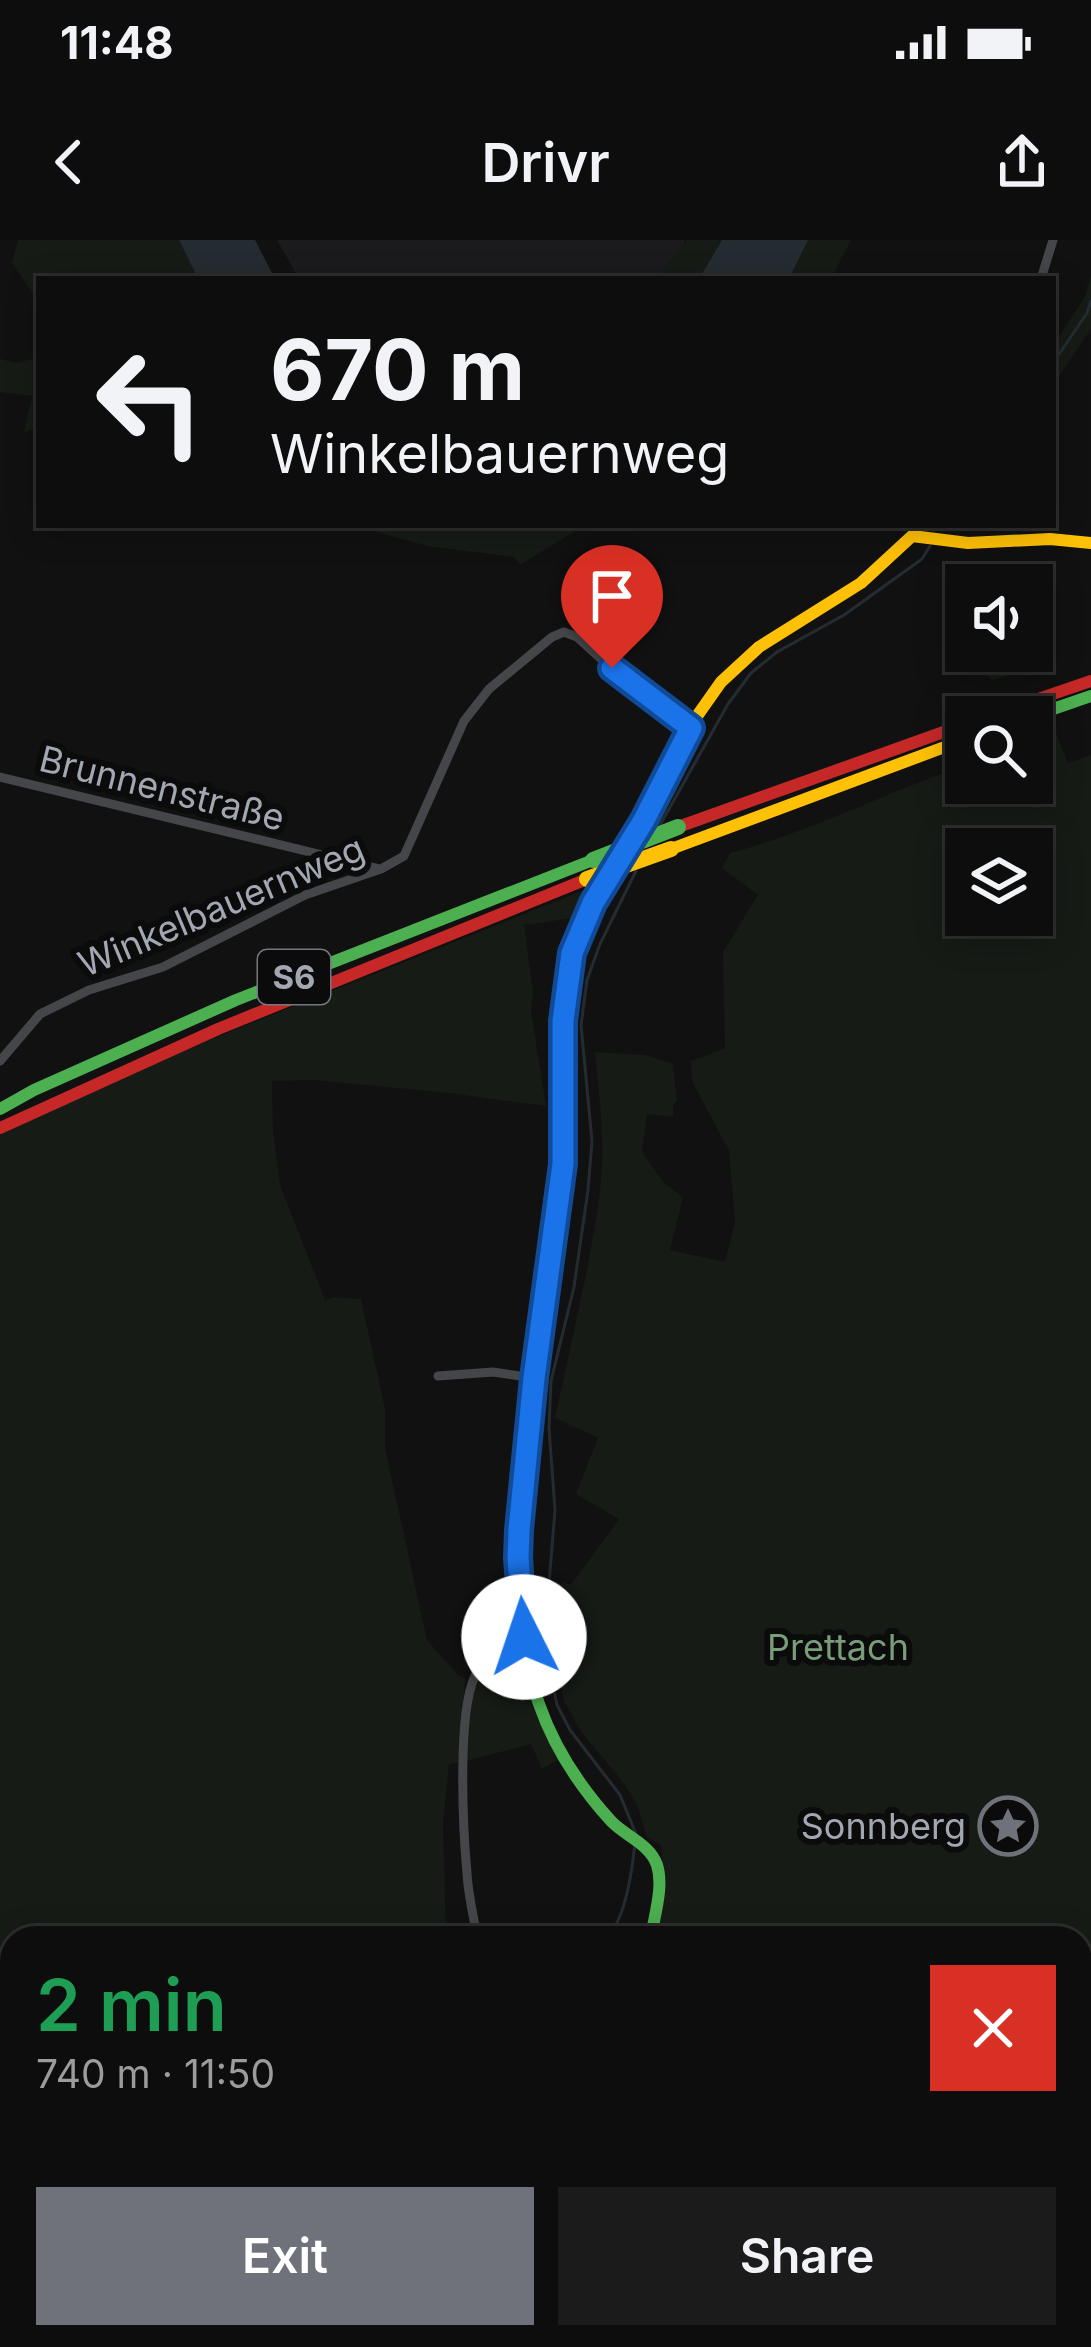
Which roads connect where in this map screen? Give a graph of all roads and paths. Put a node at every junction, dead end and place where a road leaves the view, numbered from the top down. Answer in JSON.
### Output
{"nodes":[{"id":1,"x":1053,"y":240,"type":"edge"},
{"id":2,"x":1042,"y":276,"type":"edge"},
{"id":3,"x":917,"y":533,"type":"edge"},
{"id":4,"x":1091,"y":543,"type":"edge"},
{"id":5,"x":1091,"y":681,"type":"edge"},
{"id":6,"x":1047,"y":696,"type":"edge"},
{"id":7,"x":1091,"y":696,"type":"edge"},
{"id":8,"x":1053,"y":709,"type":"edge"},
{"id":9,"x":691,"y":728,"type":"junction"},
{"id":10,"x":945,"y":732,"type":"edge"},
{"id":11,"x":945,"y":747,"type":"edge"},
{"id":12,"x":0,"y":777,"type":"edge"},
{"id":13,"x":381,"y":869,"type":"junction"},
{"id":14,"x":0,"y":1061,"type":"edge"},
{"id":15,"x":0,"y":1108,"type":"edge"},
{"id":16,"x":0,"y":1128,"type":"edge"},
{"id":17,"x":438,"y":1376,"type":"dead end"},
{"id":18,"x":534,"y":1378,"type":"junction"},
{"id":19,"x":523,"y":1634,"type":"junction"},
{"id":20,"x":476,"y":1926,"type":"edge"},
{"id":21,"x":652,"y":1926,"type":"edge"}],
"edges":[{"from":1,"to":2,"type":"street"},
{"from":3,"to":4,"type":"main road"},
{"from":3,"to":9,"type":"main road"},
{"from":5,"to":6,"type":"main road"},
{"from":7,"to":8,"type":"main road"},
{"from":9,"to":13,"type":"street","name":"Winkelbauernweg"},
{"from":9,"to":18,"type":"main road"},
{"from":10,"to":15,"type":"main road","number":"S6","bridge":true},
{"from":11,"to":16,"type":"main road","number":"S6","bridge":true},
{"from":12,"to":13,"type":"street","name":"Brunnenstraße"},
{"from":13,"to":14,"type":"street","name":"Winkelbauernweg"},
{"from":17,"to":18,"type":"street"},
{"from":18,"to":19,"type":"main road"},
{"from":19,"to":20,"type":"street"},
{"from":19,"to":21,"type":"main road"}]}
